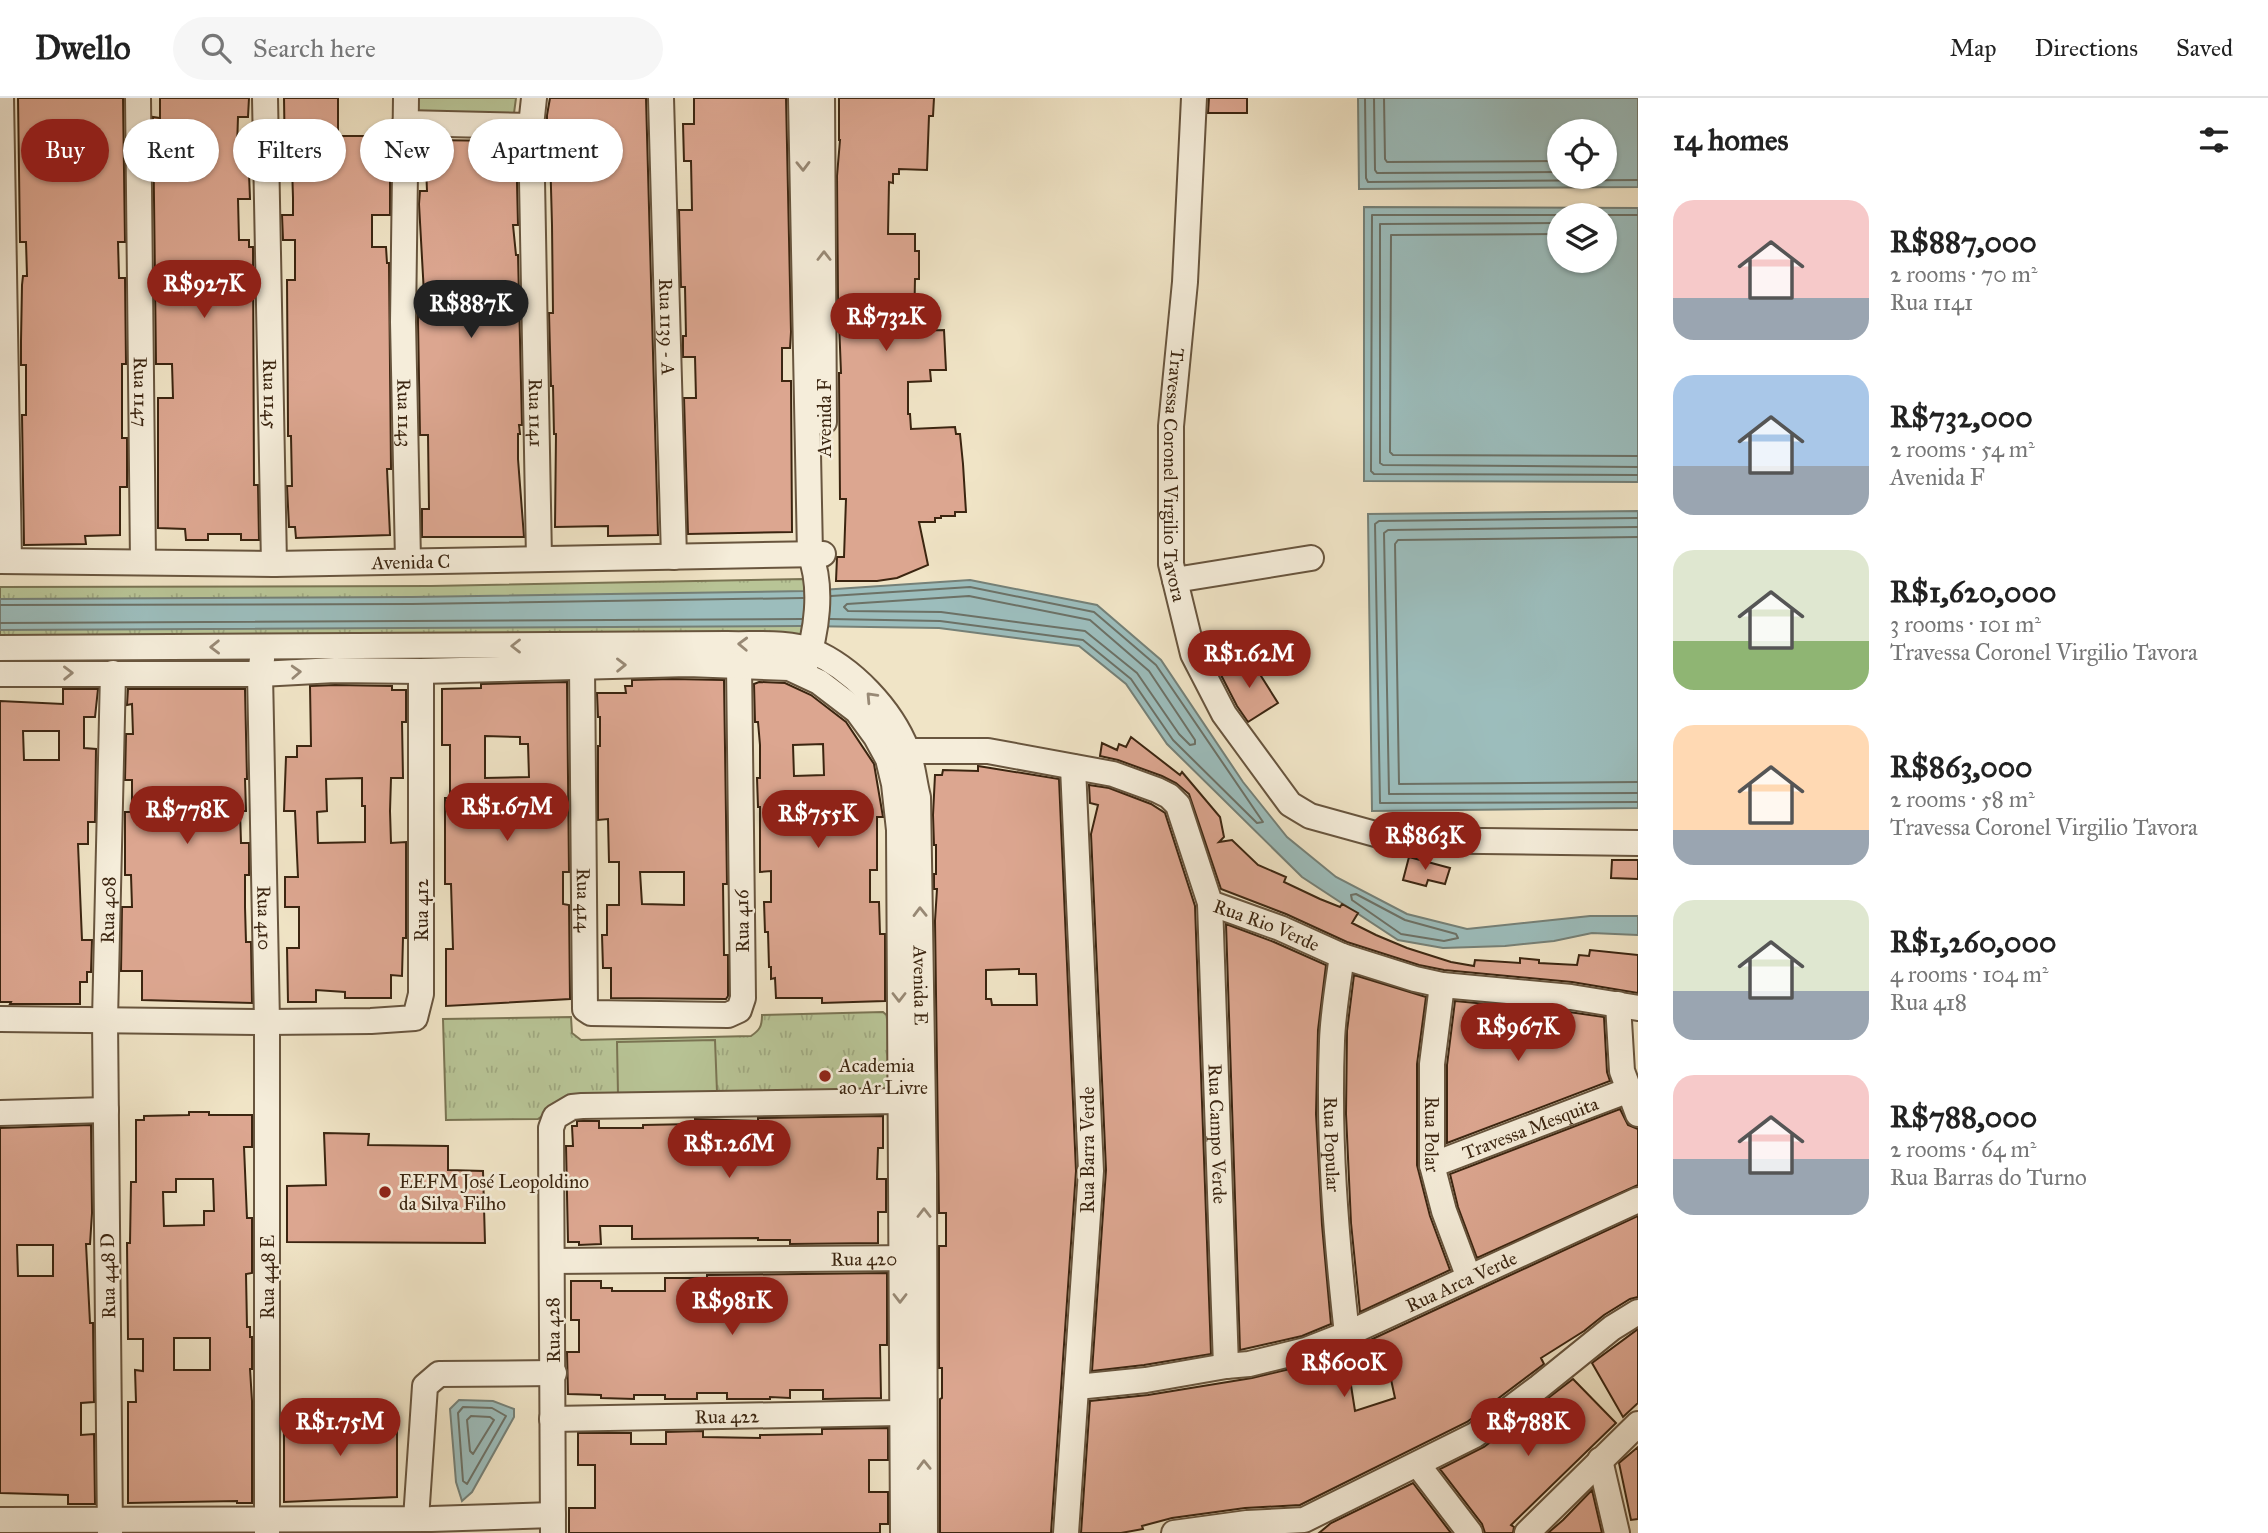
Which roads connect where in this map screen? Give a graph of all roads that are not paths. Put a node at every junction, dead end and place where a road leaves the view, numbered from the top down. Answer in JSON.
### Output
{"nodes":[{"id":1,"x":1,"y":98,"type":"edge"},
{"id":2,"x":138,"y":98,"type":"edge"},
{"id":3,"x":265,"y":98,"type":"edge"},
{"id":4,"x":405,"y":98,"type":"edge"},
{"id":5,"x":534,"y":98,"type":"edge"},
{"id":6,"x":661,"y":98,"type":"edge"},
{"id":7,"x":801,"y":98,"type":"edge"},
{"id":8,"x":822,"y":98,"type":"edge"},
{"id":9,"x":1194,"y":98,"type":"edge"},
{"id":10,"x":405,"y":119,"type":"edge"},
{"id":11,"x":532,"y":119,"type":"edge"},
{"id":12,"x":404,"y":182,"type":"edge"},
{"id":13,"x":532,"y":182,"type":"edge"},
{"id":14,"x":814,"y":207,"type":"junction"},
{"id":15,"x":674,"y":557,"type":"junction"},
{"id":16,"x":1311,"y":558,"type":"dead end"},
{"id":17,"x":539,"y":559,"type":"junction"},
{"id":18,"x":408,"y":560,"type":"junction"},
{"id":19,"x":5,"y":561,"type":"edge"},
{"id":20,"x":143,"y":562,"type":"junction"},
{"id":21,"x":816,"y":562,"type":"junction"},
{"id":22,"x":274,"y":564,"type":"junction"},
{"id":23,"x":1175,"y":580,"type":"junction"},
{"id":24,"x":264,"y":646,"type":"junction"},
{"id":25,"x":0,"y":648,"type":"edge"},
{"id":26,"x":810,"y":651,"type":"junction"},
{"id":27,"x":738,"y":664,"type":"junction"},
{"id":28,"x":582,"y":666,"type":"junction"},
{"id":29,"x":421,"y":671,"type":"junction"},
{"id":30,"x":113,"y":673,"type":"junction"},
{"id":31,"x":0,"y":674,"type":"edge"},
{"id":32,"x":260,"y":674,"type":"junction"},
{"id":33,"x":898,"y":755,"type":"junction"},
{"id":34,"x":1073,"y":767,"type":"junction"},
{"id":35,"x":1638,"y":843,"type":"edge"},
{"id":36,"x":1210,"y":903,"type":"junction"},
{"id":37,"x":1342,"y":956,"type":"junction"},
{"id":38,"x":1442,"y":985,"type":"junction"},
{"id":39,"x":1628,"y":1006,"type":"edge"},
{"id":40,"x":585,"y":1009,"type":"joint"},
{"id":41,"x":0,"y":1019,"type":"edge"},
{"id":42,"x":105,"y":1020,"type":"junction"},
{"id":43,"x":267,"y":1022,"type":"junction"},
{"id":44,"x":1629,"y":1090,"type":"junction"},
{"id":45,"x":898,"y":1101,"type":"junction"},
{"id":46,"x":106,"y":1110,"type":"junction"},
{"id":47,"x":0,"y":1113,"type":"edge"},
{"id":48,"x":1638,"y":1114,"type":"edge"},
{"id":49,"x":1432,"y":1164,"type":"junction"},
{"id":50,"x":912,"y":1175,"type":"junction"},
{"id":51,"x":1638,"y":1200,"type":"edge"},
{"id":52,"x":912,"y":1258,"type":"junction"},
{"id":53,"x":552,"y":1261,"type":"junction"},
{"id":54,"x":1469,"y":1278,"type":"junction"},
{"id":55,"x":1638,"y":1312,"type":"edge"},
{"id":56,"x":1347,"y":1334,"type":"junction"},
{"id":57,"x":1226,"y":1366,"type":"junction"},
{"id":58,"x":554,"y":1373,"type":"junction"},
{"id":59,"x":1077,"y":1387,"type":"junction"},
{"id":60,"x":900,"y":1413,"type":"junction"},
{"id":61,"x":552,"y":1419,"type":"junction"},
{"id":62,"x":1638,"y":1424,"type":"edge"},
{"id":63,"x":1600,"y":1460,"type":"junction"},
{"id":64,"x":1418,"y":1465,"type":"junction"},
{"id":65,"x":0,"y":1520,"type":"edge"},
{"id":66,"x":425,"y":1524,"type":"edge"},
{"id":67,"x":553,"y":1524,"type":"edge"},
{"id":68,"x":267,"y":1526,"type":"edge"},
{"id":69,"x":1298,"y":1526,"type":"edge"},
{"id":70,"x":110,"y":1527,"type":"edge"},
{"id":71,"x":903,"y":1533,"type":"edge"},
{"id":72,"x":926,"y":1533,"type":"edge"},
{"id":73,"x":1066,"y":1533,"type":"edge"},
{"id":74,"x":1174,"y":1533,"type":"edge"},
{"id":75,"x":1470,"y":1533,"type":"edge"},
{"id":76,"x":1527,"y":1533,"type":"edge"},
{"id":77,"x":1617,"y":1533,"type":"edge"}],
"edges":[{"from":1,"to":19,"type":"street"},
{"from":2,"to":20,"type":"street","name":"Rua 1147"},
{"from":3,"to":22,"type":"street","name":"Rua 1145"},
{"from":4,"to":10,"type":"street","name":"Rua 1143"},
{"from":5,"to":11,"type":"street","name":"Rua 1141"},
{"from":6,"to":15,"type":"street","name":"Rua 1139 - A"},
{"from":7,"to":14,"type":"street","name":"Avenida F","one_way":true},
{"from":8,"to":14,"type":"street","name":"Avenida F"},
{"from":9,"to":23,"type":"street","name":"Travessa Coronel Virgilio Tavora"},
{"from":12,"to":18,"type":"street","name":"Rua 1143"},
{"from":13,"to":17,"type":"street","name":"Rua 1141"},
{"from":14,"to":21,"type":"street","name":"Avenida F"},
{"from":15,"to":17,"type":"street","name":"Avenida C"},
{"from":15,"to":21,"type":"street","name":"Avenida C"},
{"from":16,"to":23,"type":"street"},
{"from":17,"to":18,"type":"street","name":"Avenida C"},
{"from":18,"to":22,"type":"street","name":"Avenida C"},
{"from":19,"to":20,"type":"street","name":"Avenida C"},
{"from":20,"to":22,"type":"street","name":"Avenida C"},
{"from":21,"to":26,"type":"street","name":"Avenida F"},
{"from":23,"to":35,"type":"street","name":"Travessa Coronel Virgilio Tavora"},
{"from":24,"to":25,"type":"street","one_way":true},
{"from":26,"to":24,"type":"street","one_way":true},
{"from":24,"to":32,"type":"street","name":"Rua 410"},
{"from":26,"to":27,"type":"street"},
{"from":26,"to":33,"type":"street","name":"Avenida E"},
{"from":28,"to":27,"type":"street","one_way":true},
{"from":27,"to":40,"type":"street","name":"Rua 416"},
{"from":28,"to":29,"type":"street"},
{"from":28,"to":40,"type":"street","name":"Rua 414"},
{"from":32,"to":29,"type":"street","one_way":true},
{"from":29,"to":43,"type":"street","name":"Rua 412"},
{"from":31,"to":30,"type":"street","one_way":true},
{"from":30,"to":32,"type":"street"},
{"from":30,"to":42,"type":"street","name":"Rua 408"},
{"from":32,"to":43,"type":"street","name":"Rua 410"},
{"from":33,"to":34,"type":"street","name":"Rua Rio Verde"},
{"from":33,"to":45,"type":"street","name":"Avenida E","one_way":true},
{"from":50,"to":33,"type":"street","name":"Avenida E","one_way":true},
{"from":34,"to":36,"type":"street","name":"Rua Rio Verde"},
{"from":34,"to":59,"type":"street","name":"Rua Barra Verde"},
{"from":36,"to":37,"type":"street","name":"Rua Rio Verde"},
{"from":36,"to":57,"type":"street","name":"Rua Campo Verde"},
{"from":37,"to":38,"type":"street","name":"Rua Rio Verde"},
{"from":37,"to":56,"type":"street","name":"Rua Popular"},
{"from":38,"to":39,"type":"street","name":"Rua Rio Verde"},
{"from":38,"to":49,"type":"street","name":"Rua Polar"},
{"from":39,"to":44,"type":"street"},
{"from":41,"to":42,"type":"street"},
{"from":42,"to":43,"type":"street"},
{"from":42,"to":46,"type":"street","name":"Rua 448 D"},
{"from":43,"to":68,"type":"street","name":"Rua 448 E"},
{"from":44,"to":48,"type":"street"},
{"from":44,"to":49,"type":"street","name":"Travessa Mesquita"},
{"from":45,"to":50,"type":"street","name":"Avenida E"},
{"from":45,"to":53,"type":"street","name":"Rua 428"},
{"from":46,"to":47,"type":"street"},
{"from":46,"to":70,"type":"street","name":"Rua 448 D"},
{"from":49,"to":54,"type":"street","name":"Rua Polar"},
{"from":50,"to":52,"type":"street","name":"Avenida E"},
{"from":51,"to":54,"type":"street","name":"Rua Arca Verde"},
{"from":52,"to":53,"type":"street","name":"Rua 420"},
{"from":52,"to":60,"type":"street","name":"Avenida E","one_way":true},
{"from":72,"to":52,"type":"street","name":"Avenida E","one_way":true},
{"from":53,"to":58,"type":"street","name":"Rua 428"},
{"from":54,"to":56,"type":"street","name":"Rua Arca Verde"},
{"from":55,"to":64,"type":"street"},
{"from":56,"to":57,"type":"street","name":"Rua Arca Verde"},
{"from":57,"to":59,"type":"street","name":"Rua Arca Verde"},
{"from":58,"to":61,"type":"street","name":"Rua 428"},
{"from":58,"to":66,"type":"street"},
{"from":59,"to":73,"type":"street","name":"Rua Barra Verde"},
{"from":60,"to":61,"type":"street","name":"Rua 422"},
{"from":60,"to":71,"type":"street","name":"Avenida E"},
{"from":61,"to":67,"type":"street","name":"Rua 428"},
{"from":62,"to":63,"type":"street"},
{"from":63,"to":76,"type":"street"},
{"from":63,"to":77,"type":"street"},
{"from":64,"to":69,"type":"street"},
{"from":64,"to":75,"type":"street"},
{"from":65,"to":70,"type":"street"},
{"from":66,"to":67,"type":"street"},
{"from":66,"to":68,"type":"street"},
{"from":68,"to":70,"type":"street"},
{"from":69,"to":74,"type":"street"}]}
